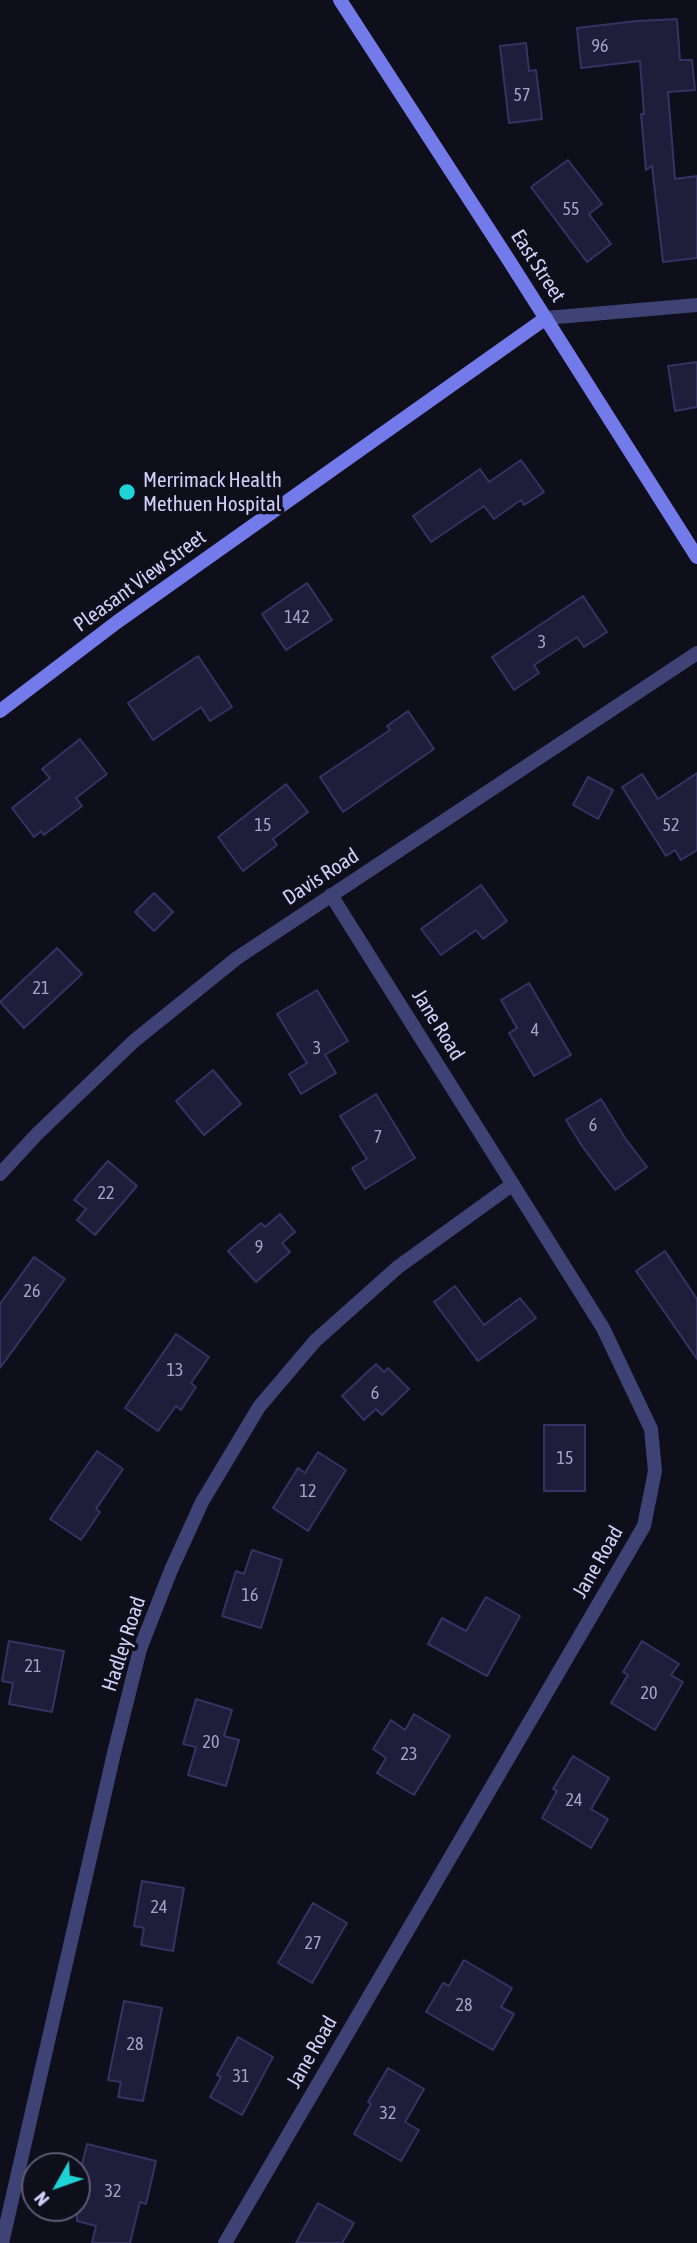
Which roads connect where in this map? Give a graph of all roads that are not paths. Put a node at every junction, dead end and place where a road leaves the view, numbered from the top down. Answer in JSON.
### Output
{"nodes":[{"id":1,"x":340,"y":0,"type":"edge"},
{"id":2,"x":697,"y":305,"type":"edge"},
{"id":3,"x":546,"y":318,"type":"junction"},
{"id":4,"x":697,"y":557,"type":"edge"},
{"id":5,"x":697,"y":653,"type":"edge"},
{"id":6,"x":0,"y":711,"type":"edge"},
{"id":7,"x":331,"y":895,"type":"junction"},
{"id":8,"x":0,"y":1174,"type":"edge"},
{"id":9,"x":513,"y":1184,"type":"junction"},
{"id":10,"x":2,"y":2243,"type":"edge"},
{"id":11,"x":225,"y":2243,"type":"edge"}],
"edges":[{"from":1,"to":3,"type":"street","name":"East Street"},
{"from":2,"to":3,"type":"street"},
{"from":3,"to":4,"type":"street","name":"East Street"},
{"from":3,"to":6,"type":"street","name":"Pleasant View Street"},
{"from":5,"to":7,"type":"street","name":"Davis Road"},
{"from":7,"to":8,"type":"street","name":"Davis Road"},
{"from":7,"to":9,"type":"street","name":"Jane Road"},
{"from":9,"to":10,"type":"street","name":"Hadley Road"},
{"from":9,"to":11,"type":"street","name":"Jane Road"}]}
